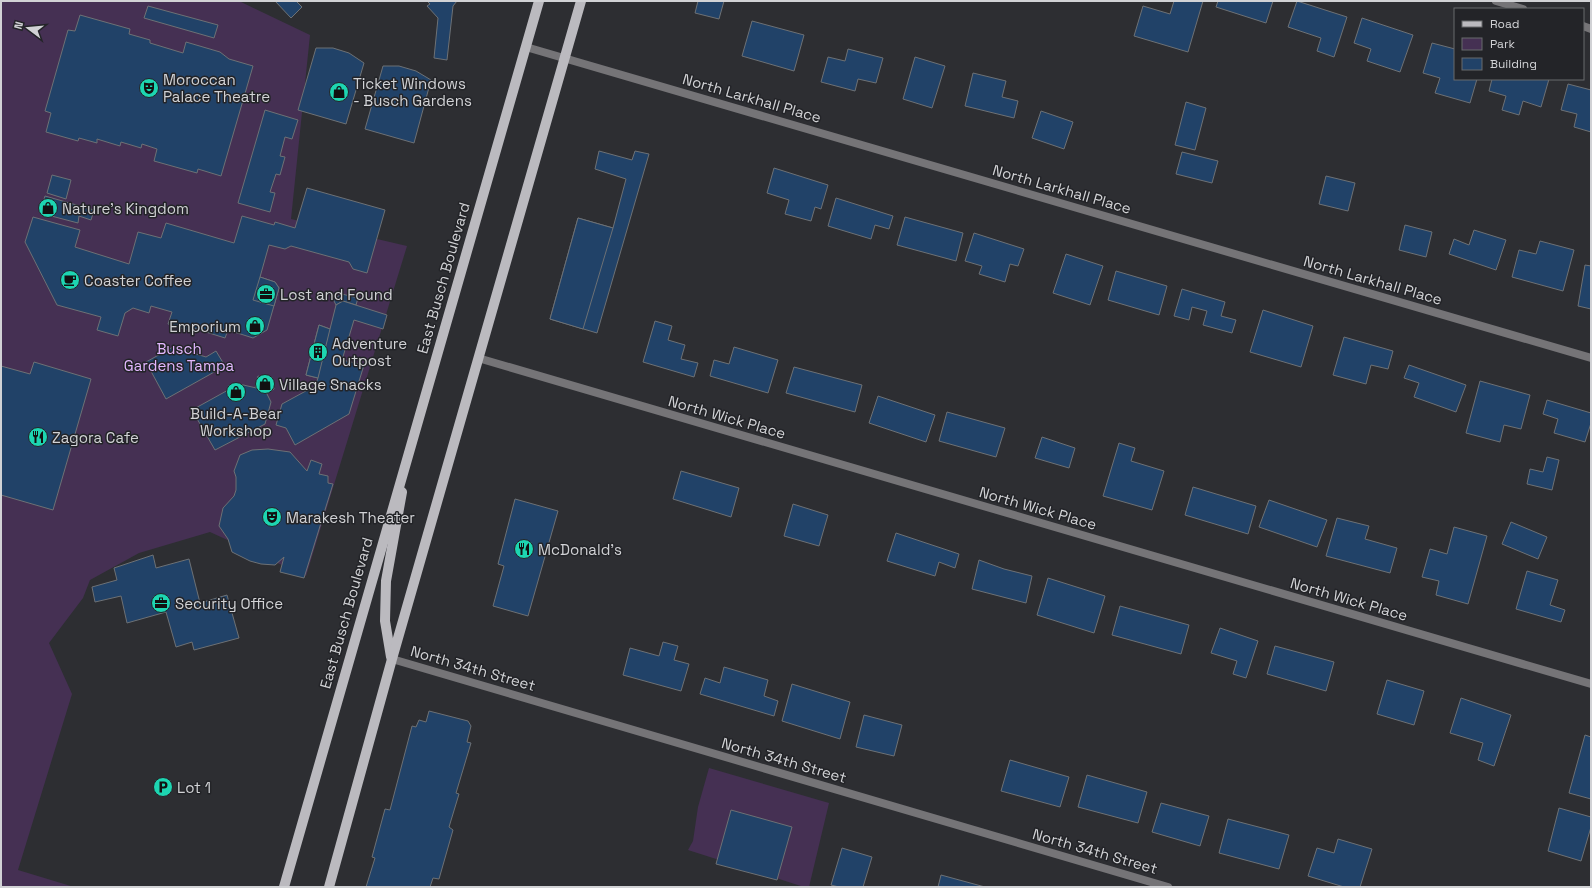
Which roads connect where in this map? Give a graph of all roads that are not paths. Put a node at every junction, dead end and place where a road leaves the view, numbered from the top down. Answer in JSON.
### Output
{"nodes":[{"id":1,"x":539,"y":1,"type":"edge"},
{"id":2,"x":581,"y":1,"type":"edge"},
{"id":3,"x":1496,"y":1,"type":"edge"},
{"id":4,"x":1520,"y":8,"type":"edge"},
{"id":5,"x":526,"y":47,"type":"junction"},
{"id":6,"x":564,"y":58,"type":"junction"},
{"id":7,"x":478,"y":358,"type":"junction"},
{"id":8,"x":1591,"y":358,"type":"edge"},
{"id":9,"x":411,"y":439,"type":"junction"},
{"id":10,"x":392,"y":659,"type":"junction"},
{"id":11,"x":1591,"y":684,"type":"edge"},
{"id":12,"x":284,"y":887,"type":"edge"},
{"id":13,"x":329,"y":887,"type":"edge"},
{"id":14,"x":1168,"y":887,"type":"edge"}],
"edges":[{"from":1,"to":5,"type":"main road","name":"East Busch Boulevard"},
{"from":2,"to":6,"type":"main road"},
{"from":3,"to":4,"type":"street"},
{"from":5,"to":6,"type":"street","name":"North Larkhall Place"},
{"from":5,"to":9,"type":"main road","name":"East Busch Boulevard"},
{"from":6,"to":7,"type":"main road"},
{"from":6,"to":8,"type":"street","name":"North Larkhall Place"},
{"from":7,"to":10,"type":"main road"},
{"from":7,"to":11,"type":"street","name":"North Wick Place"},
{"from":9,"to":10,"type":"main road"},
{"from":9,"to":12,"type":"main road","name":"East Busch Boulevard"},
{"from":10,"to":13,"type":"main road"},
{"from":10,"to":14,"type":"street","name":"North 34th Street"}]}
